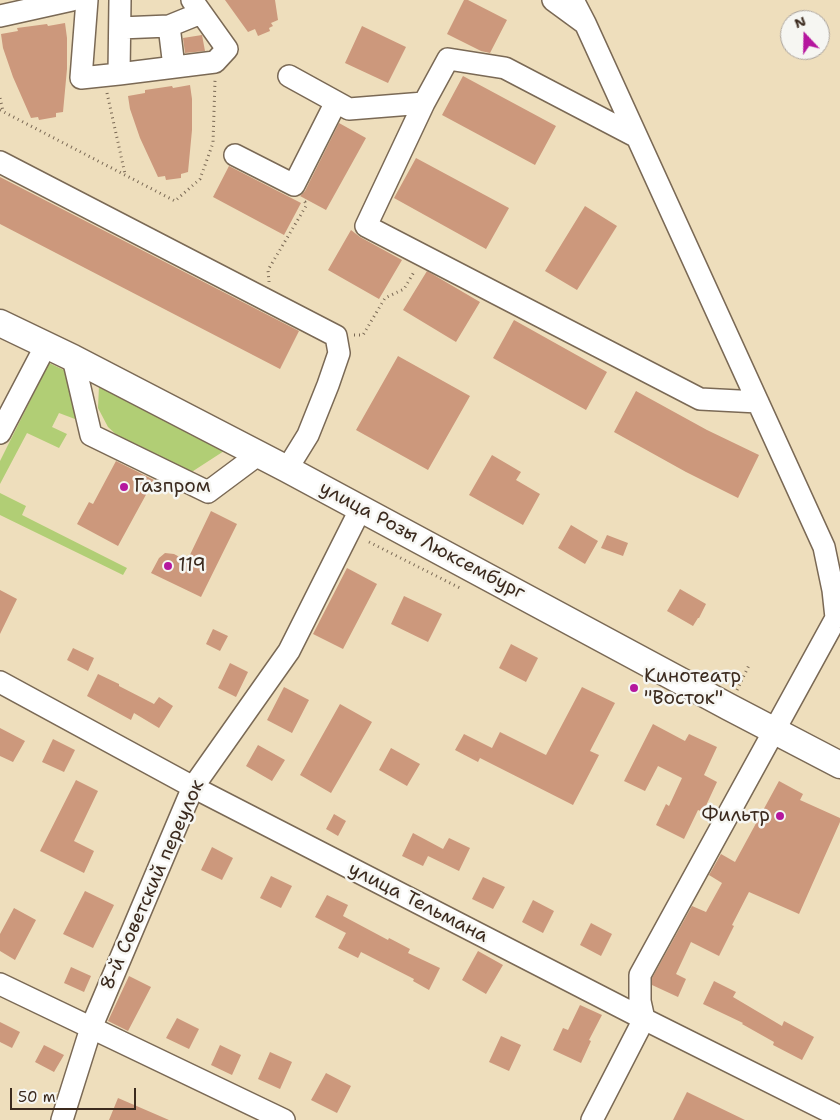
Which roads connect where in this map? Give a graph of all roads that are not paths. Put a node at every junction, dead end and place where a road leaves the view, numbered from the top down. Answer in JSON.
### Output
{"nodes":[{"id":1,"x":72,"y":0,"type":"edge"},
{"id":2,"x":87,"y":0,"type":"edge"},
{"id":3,"x":120,"y":0,"type":"edge"},
{"id":4,"x":553,"y":0,"type":"edge"},
{"id":5,"x":573,"y":0,"type":"edge"},
{"id":6,"x":196,"y":6,"type":"edge"},
{"id":7,"x":0,"y":16,"type":"edge"},
{"id":8,"x":585,"y":24,"type":"junction"},
{"id":9,"x":169,"y":26,"type":"junction"},
{"id":10,"x":120,"y":28,"type":"junction"},
{"id":11,"x":174,"y":67,"type":"junction"},
{"id":12,"x":111,"y":75,"type":"junction"},
{"id":13,"x":289,"y":76,"type":"dead end"},
{"id":14,"x":336,"y":102,"type":"junction"},
{"id":15,"x":424,"y":104,"type":"junction"},
{"id":16,"x":637,"y":137,"type":"junction"},
{"id":17,"x":235,"y":155,"type":"dead end"},
{"id":18,"x":0,"y":162,"type":"edge"},
{"id":19,"x":0,"y":323,"type":"edge"},
{"id":20,"x":46,"y":344,"type":"junction"},
{"id":21,"x":73,"y":358,"type":"junction"},
{"id":22,"x":758,"y":402,"type":"junction"},
{"id":23,"x":0,"y":433,"type":"edge"},
{"id":24,"x":259,"y":454,"type":"junction"},
{"id":25,"x":288,"y":469,"type":"junction"},
{"id":26,"x":361,"y":508,"type":"junction"},
{"id":27,"x":838,"y":617,"type":"edge"},
{"id":28,"x":0,"y":682,"type":"edge"},
{"id":29,"x":774,"y":730,"type":"junction"},
{"id":30,"x":840,"y":765,"type":"edge"},
{"id":31,"x":194,"y":787,"type":"junction"},
{"id":32,"x":0,"y":984,"type":"edge"},
{"id":33,"x":644,"y":1019,"type":"junction"},
{"id":34,"x":91,"y":1028,"type":"junction"},
{"id":35,"x":840,"y":1117,"type":"edge"},
{"id":36,"x":62,"y":1120,"type":"edge"},
{"id":37,"x":284,"y":1120,"type":"edge"},
{"id":38,"x":592,"y":1120,"type":"edge"}],
"edges":[{"from":1,"to":7,"type":"street"},
{"from":2,"to":12,"type":"street"},
{"from":3,"to":10,"type":"street"},
{"from":4,"to":8,"type":"street"},
{"from":5,"to":8,"type":"street"},
{"from":6,"to":9,"type":"street"},
{"from":6,"to":11,"type":"street"},
{"from":8,"to":16,"type":"street"},
{"from":9,"to":10,"type":"street"},
{"from":9,"to":11,"type":"street"},
{"from":10,"to":12,"type":"street"},
{"from":11,"to":12,"type":"street"},
{"from":13,"to":14,"type":"street"},
{"from":14,"to":15,"type":"street"},
{"from":14,"to":17,"type":"street"},
{"from":15,"to":16,"type":"street"},
{"from":15,"to":22,"type":"street"},
{"from":16,"to":22,"type":"street"},
{"from":18,"to":25,"type":"street"},
{"from":19,"to":20,"type":"main road","name":"улица Розы Люксембург"},
{"from":20,"to":21,"type":"main road","name":"улица Розы Люксембург"},
{"from":20,"to":23,"type":"street"},
{"from":21,"to":24,"type":"main road","name":"улица Розы Люксембург"},
{"from":21,"to":24,"type":"street"},
{"from":22,"to":27,"type":"street"},
{"from":24,"to":25,"type":"main road","name":"улица Розы Люксембург"},
{"from":25,"to":26,"type":"main road","name":"улица Розы Люксембург"},
{"from":26,"to":29,"type":"main road","name":"улица Розы Люксембург"},
{"from":26,"to":31,"type":"street","name":"8-й Советский переулок"},
{"from":27,"to":29,"type":"street"},
{"from":28,"to":31,"type":"street","name":"улица Тельмана"},
{"from":29,"to":30,"type":"main road","name":"улица Розы Люксембург"},
{"from":29,"to":33,"type":"street"},
{"from":31,"to":33,"type":"street","name":"улица Тельмана"},
{"from":31,"to":34,"type":"street","name":"8-й Советский переулок"},
{"from":32,"to":34,"type":"street"},
{"from":33,"to":35,"type":"street","name":"улица Тельмана"},
{"from":33,"to":38,"type":"street"},
{"from":34,"to":36,"type":"street","name":"8-й Советский переулок"},
{"from":34,"to":37,"type":"street"}]}
